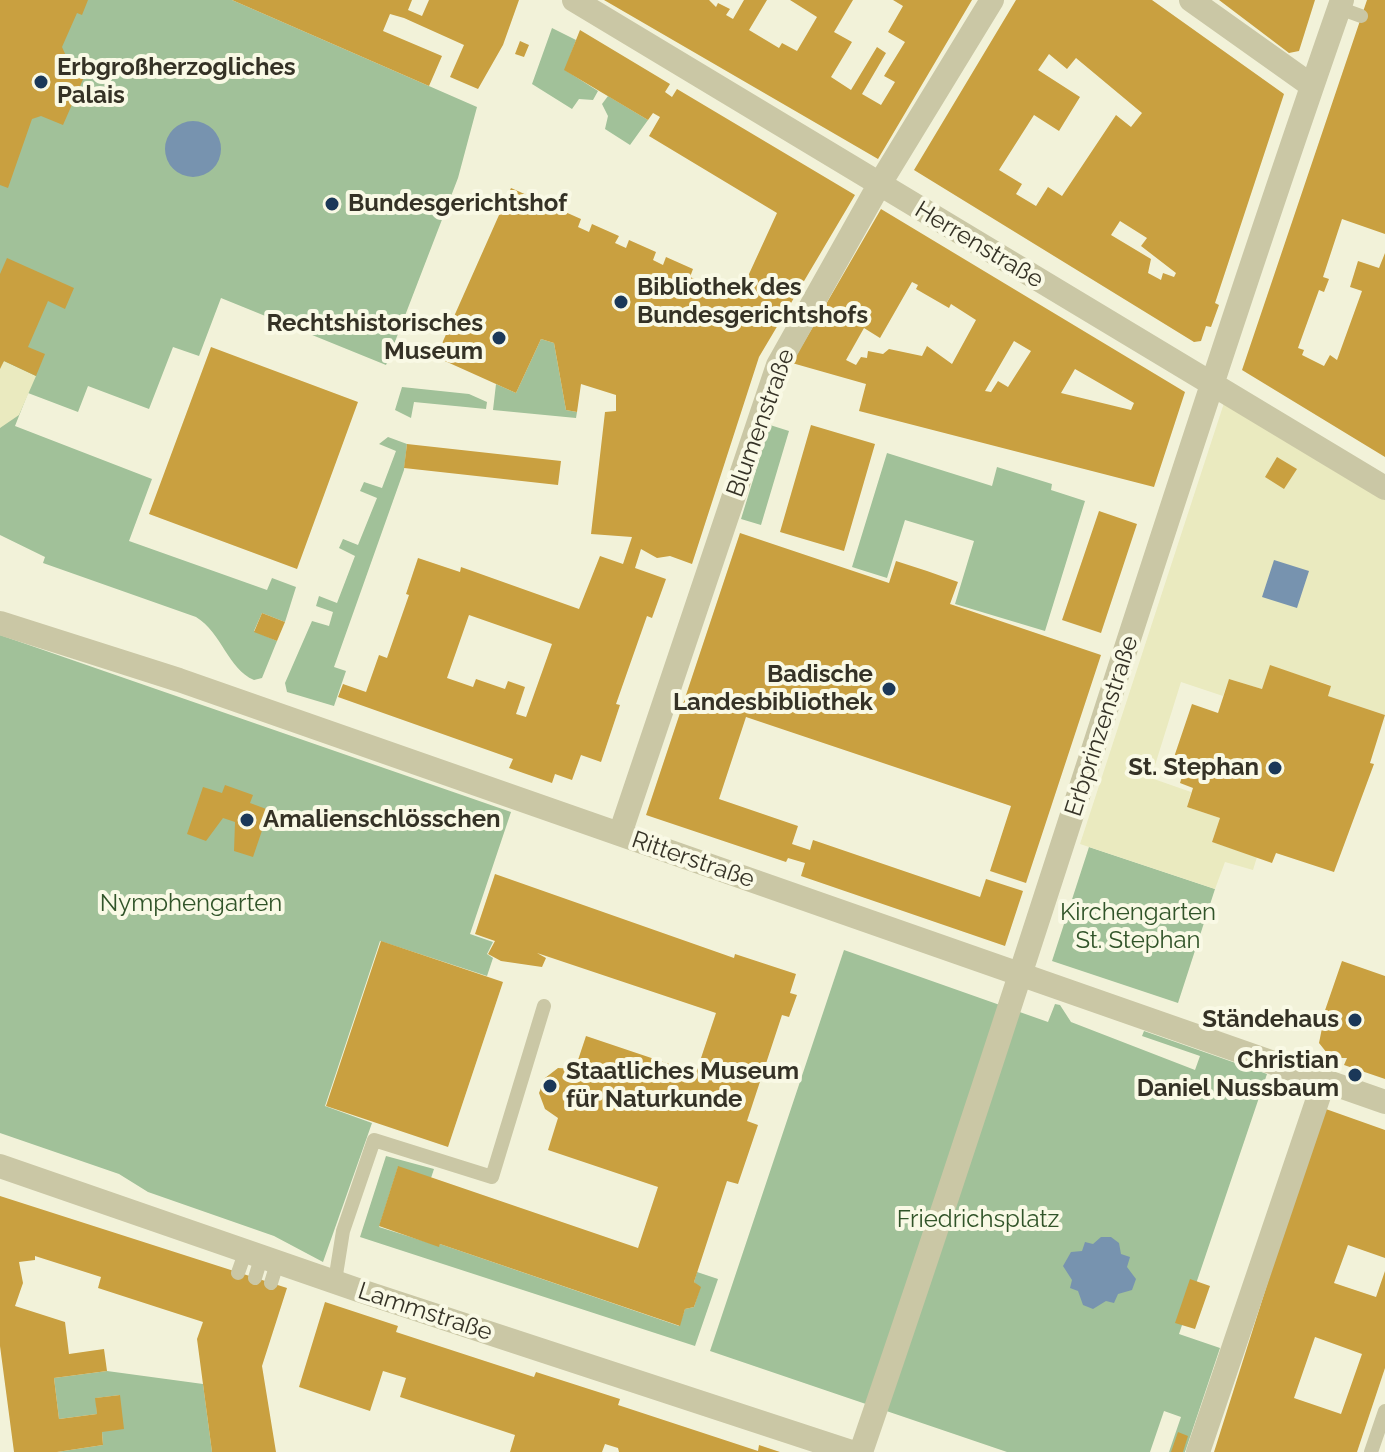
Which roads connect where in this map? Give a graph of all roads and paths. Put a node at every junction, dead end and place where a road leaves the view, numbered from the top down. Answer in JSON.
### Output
{"nodes":[{"id":1,"x":574,"y":0,"type":"edge"},
{"id":2,"x":992,"y":0,"type":"edge"},
{"id":3,"x":1191,"y":0,"type":"edge"},
{"id":4,"x":1347,"y":8,"type":"edge"},
{"id":5,"x":1312,"y":86,"type":"junction"},
{"id":6,"x":879,"y":185,"type":"junction"},
{"id":7,"x":1214,"y":385,"type":"junction"},
{"id":8,"x":1385,"y":488,"type":"edge"},
{"id":9,"x":0,"y":623,"type":"edge"},
{"id":10,"x":620,"y":834,"type":"junction"},
{"id":11,"x":1022,"y":975,"type":"junction"},
{"id":12,"x":544,"y":1006,"type":"dead end"},
{"id":13,"x":1324,"y":1081,"type":"junction"},
{"id":14,"x":1385,"y":1102,"type":"edge"},
{"id":15,"x":0,"y":1166,"type":"edge"},
{"id":16,"x":335,"y":1281,"type":"junction"},
{"id":17,"x":1385,"y":1411,"type":"edge"},
{"id":18,"x":851,"y":1452,"type":"edge"},
{"id":19,"x":861,"y":1452,"type":"edge"},
{"id":20,"x":1198,"y":1452,"type":"edge"},
{"id":21,"x":1371,"y":1452,"type":"edge"}],
"edges":[{"from":1,"to":6,"type":"street","name":"Herrenstraße"},
{"from":2,"to":6,"type":"street","name":"Blumenstraße"},
{"from":3,"to":5,"type":"street"},
{"from":4,"to":5,"type":"street","name":"Erbprinzenstraße"},
{"from":5,"to":7,"type":"street","name":"Erbprinzenstraße"},
{"from":6,"to":7,"type":"street","name":"Herrenstraße"},
{"from":6,"to":10,"type":"street","name":"Blumenstraße"},
{"from":7,"to":8,"type":"street","name":"Herrenstraße"},
{"from":7,"to":11,"type":"street","name":"Erbprinzenstraße"},
{"from":9,"to":10,"type":"street","name":"Ritterstraße"},
{"from":10,"to":11,"type":"street","name":"Ritterstraße"},
{"from":11,"to":13,"type":"street","name":"Ritterstraße"},
{"from":11,"to":19,"type":"street","name":"Erbprinzenstraße"},
{"from":12,"to":16,"type":"lane"},
{"from":13,"to":14,"type":"street","name":"Ritterstraße"},
{"from":13,"to":20,"type":"street"},
{"from":15,"to":16,"type":"street","name":"Lammstraße"},
{"from":16,"to":18,"type":"street","name":"Lammstraße"},
{"from":17,"to":21,"type":"lane"}]}
